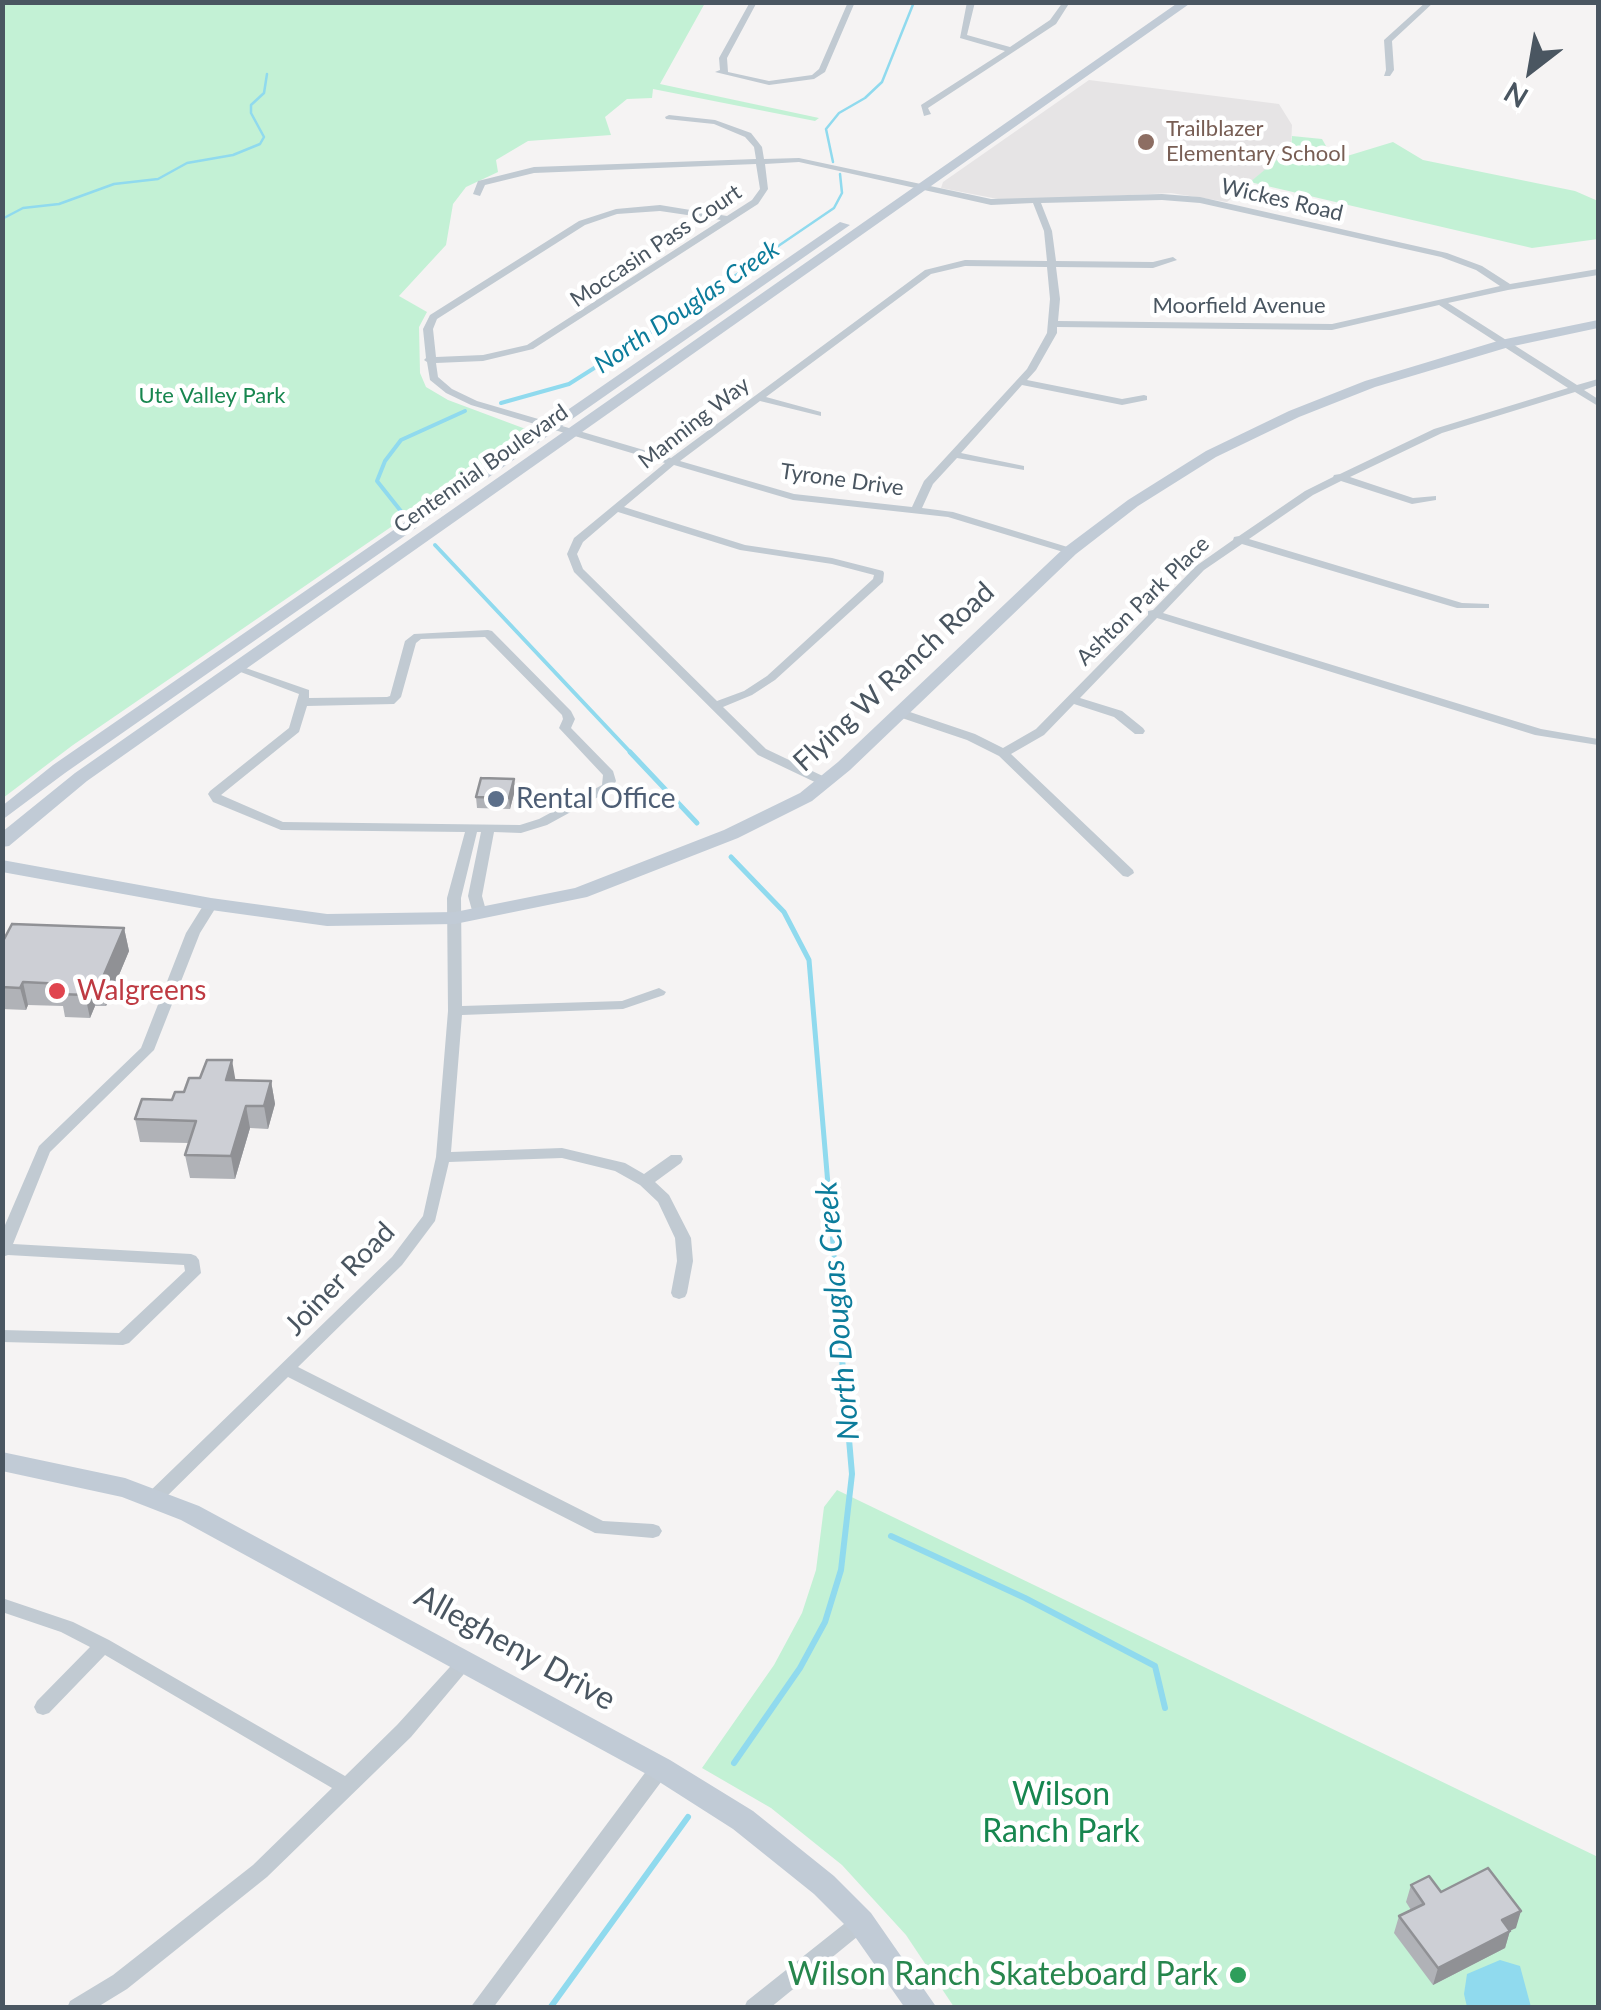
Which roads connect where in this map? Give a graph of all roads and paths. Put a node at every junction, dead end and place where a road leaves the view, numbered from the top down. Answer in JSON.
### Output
{"nodes":[{"id":1,"x":754,"y":2,"type":"edge"},
{"id":2,"x":852,"y":2,"type":"edge"},
{"id":3,"x":971,"y":2,"type":"edge"},
{"id":4,"x":1167,"y":2,"type":"edge"},
{"id":5,"x":1187,"y":2,"type":"edge"},
{"id":6,"x":1432,"y":2,"type":"edge"},
{"id":7,"x":1066,"y":4,"type":"edge"},
{"id":8,"x":1078,"y":7,"type":"dead end"},
{"id":9,"x":1011,"y":50,"type":"junction"},
{"id":10,"x":1387,"y":74,"type":"dead end"},
{"id":11,"x":956,"y":76,"type":"dead end"},
{"id":12,"x":968,"y":78,"type":"junction"},
{"id":13,"x":927,"y":114,"type":"dead end"},
{"id":14,"x":668,"y":117,"type":"dead end"},
{"id":15,"x":760,"y":160,"type":"junction"},
{"id":16,"x":904,"y":184,"type":"junction"},
{"id":17,"x":920,"y":188,"type":"junction"},
{"id":18,"x":477,"y":194,"type":"dead end"},
{"id":19,"x":1037,"y":203,"type":"junction"},
{"id":20,"x":730,"y":219,"type":"junction"},
{"id":21,"x":1173,"y":260,"type":"dead end"},
{"id":22,"x":1051,"y":263,"type":"junction"},
{"id":23,"x":1598,"y":272,"type":"edge"},
{"id":24,"x":1508,"y":287,"type":"junction"},
{"id":25,"x":1440,"y":302,"type":"junction"},
{"id":26,"x":1054,"y":324,"type":"junction"},
{"id":27,"x":1598,"y":324,"type":"edge"},
{"id":28,"x":1506,"y":343,"type":"junction"},
{"id":29,"x":429,"y":360,"type":"junction"},
{"id":30,"x":1020,"y":382,"type":"junction"},
{"id":31,"x":1598,"y":382,"type":"edge"},
{"id":32,"x":1576,"y":387,"type":"junction"},
{"id":33,"x":759,"y":398,"type":"junction"},
{"id":34,"x":1144,"y":398,"type":"dead end"},
{"id":35,"x":1598,"y":403,"type":"edge"},
{"id":36,"x":816,"y":414,"type":"dead end"},
{"id":37,"x":552,"y":427,"type":"junction"},
{"id":38,"x":573,"y":432,"type":"junction"},
{"id":39,"x":954,"y":454,"type":"junction"},
{"id":40,"x":672,"y":462,"type":"junction"},
{"id":41,"x":1020,"y":468,"type":"dead end"},
{"id":42,"x":1338,"y":477,"type":"junction"},
{"id":43,"x":1432,"y":498,"type":"dead end"},
{"id":44,"x":616,"y":508,"type":"junction"},
{"id":45,"x":916,"y":510,"type":"junction"},
{"id":46,"x":1238,"y":539,"type":"junction"},
{"id":47,"x":1070,"y":551,"type":"junction"},
{"id":48,"x":1486,"y":606,"type":"dead end"},
{"id":49,"x":1152,"y":613,"type":"junction"},
{"id":50,"x":236,"y":668,"type":"junction"},
{"id":51,"x":1072,"y":699,"type":"junction"},
{"id":52,"x":305,"y":702,"type":"junction"},
{"id":53,"x":716,"y":706,"type":"junction"},
{"id":54,"x":900,"y":713,"type":"junction"},
{"id":55,"x":1139,"y":731,"type":"dead end"},
{"id":56,"x":1598,"y":742,"type":"edge"},
{"id":57,"x":1003,"y":752,"type":"junction"},
{"id":58,"x":825,"y":782,"type":"junction"},
{"id":59,"x":2,"y":815,"type":"edge"},
{"id":60,"x":472,"y":828,"type":"junction"},
{"id":61,"x":488,"y":829,"type":"junction"},
{"id":62,"x":2,"y":842,"type":"edge"},
{"id":63,"x":2,"y":866,"type":"edge"},
{"id":64,"x":1128,"y":873,"type":"dead end"},
{"id":65,"x":211,"y":904,"type":"junction"},
{"id":66,"x":480,"y":914,"type":"junction"},
{"id":67,"x":455,"y":918,"type":"junction"},
{"id":68,"x":659,"y":992,"type":"dead end"},
{"id":69,"x":455,"y":1011,"type":"junction"},
{"id":70,"x":443,"y":1157,"type":"junction"},
{"id":71,"x":676,"y":1159,"type":"dead end"},
{"id":72,"x":645,"y":1181,"type":"junction"},
{"id":73,"x":3,"y":1251,"type":"edge"},
{"id":74,"x":678,"y":1293,"type":"dead end"},
{"id":75,"x":2,"y":1336,"type":"edge"},
{"id":76,"x":287,"y":1369,"type":"junction"},
{"id":77,"x":2,"y":1461,"type":"edge"},
{"id":78,"x":154,"y":1499,"type":"junction"},
{"id":79,"x":652,"y":1531,"type":"dead end"},
{"id":80,"x":2,"y":1604,"type":"edge"},
{"id":81,"x":103,"y":1645,"type":"junction"},
{"id":82,"x":465,"y":1662,"type":"junction"},
{"id":83,"x":43,"y":1707,"type":"dead end"},
{"id":84,"x":660,"y":1768,"type":"junction"},
{"id":85,"x":347,"y":1787,"type":"junction"},
{"id":86,"x":861,"y":1922,"type":"junction"},
{"id":87,"x":77,"y":2008,"type":"edge"},
{"id":88,"x":480,"y":2008,"type":"edge"},
{"id":89,"x":754,"y":2008,"type":"edge"},
{"id":90,"x":923,"y":2008,"type":"edge"}],
"edges":[{"from":1,"to":2,"type":"street"},
{"from":3,"to":9,"type":"street"},
{"from":4,"to":16,"type":"main road","name":"Centennial Boulevard"},
{"from":5,"to":17,"type":"main road","name":"Centennial Boulevard"},
{"from":6,"to":10,"type":"street"},
{"from":7,"to":8,"type":"street"},
{"from":7,"to":9,"type":"street"},
{"from":9,"to":12,"type":"street"},
{"from":11,"to":12,"type":"street"},
{"from":12,"to":13,"type":"street"},
{"from":14,"to":15,"type":"street","name":"Moccasin Pass Court"},
{"from":15,"to":16,"type":"street","name":"Wickes Road"},
{"from":15,"to":18,"type":"street","name":"Wickes Road"},
{"from":15,"to":20,"type":"street","name":"Moccasin Pass Court"},
{"from":16,"to":17,"type":"street","name":"Wickes Road"},
{"from":16,"to":37,"type":"main road","name":"Centennial Boulevard"},
{"from":17,"to":19,"type":"street","name":"Wickes Road"},
{"from":17,"to":38,"type":"main road","name":"Centennial Boulevard"},
{"from":19,"to":22,"type":"street"},
{"from":19,"to":24,"type":"street","name":"Wickes Road"},
{"from":20,"to":29,"type":"street","name":"Moccasin Pass Court"},
{"from":20,"to":29,"type":"street"},
{"from":21,"to":22,"type":"street","name":"Manning Way"},
{"from":22,"to":26,"type":"street"},
{"from":22,"to":33,"type":"street","name":"Manning Way"},
{"from":23,"to":24,"type":"street","name":"Moorfield Avenue"},
{"from":24,"to":25,"type":"street","name":"Moorfield Avenue"},
{"from":25,"to":26,"type":"street","name":"Moorfield Avenue"},
{"from":25,"to":28,"type":"street"},
{"from":26,"to":30,"type":"street"},
{"from":27,"to":28,"type":"main road","name":"Flying W Ranch Road"},
{"from":28,"to":32,"type":"street"},
{"from":28,"to":47,"type":"main road","name":"Flying W Ranch Road"},
{"from":29,"to":37,"type":"street","name":"Tyrone Drive"},
{"from":30,"to":34,"type":"street"},
{"from":30,"to":39,"type":"street"},
{"from":31,"to":32,"type":"street","name":"Ashton Park Place"},
{"from":32,"to":35,"type":"street"},
{"from":32,"to":42,"type":"street","name":"Ashton Park Place"},
{"from":33,"to":36,"type":"street"},
{"from":33,"to":40,"type":"street","name":"Manning Way"},
{"from":37,"to":38,"type":"street","name":"Tyrone Drive"},
{"from":37,"to":59,"type":"main road","name":"Centennial Boulevard"},
{"from":38,"to":40,"type":"street","name":"Tyrone Drive"},
{"from":38,"to":50,"type":"main road","name":"Centennial Boulevard"},
{"from":39,"to":41,"type":"street"},
{"from":39,"to":45,"type":"street"},
{"from":40,"to":44,"type":"street","name":"Manning Way"},
{"from":40,"to":45,"type":"street","name":"Tyrone Drive"},
{"from":42,"to":43,"type":"street"},
{"from":42,"to":46,"type":"street","name":"Ashton Park Place"},
{"from":44,"to":53,"type":"street","name":"Manning Way"},
{"from":44,"to":53,"type":"street"},
{"from":45,"to":47,"type":"street","name":"Tyrone Drive"},
{"from":46,"to":48,"type":"street"},
{"from":46,"to":49,"type":"street","name":"Ashton Park Place"},
{"from":47,"to":54,"type":"main road","name":"Flying W Ranch Road"},
{"from":49,"to":51,"type":"street","name":"Ashton Park Place"},
{"from":49,"to":56,"type":"street"},
{"from":50,"to":52,"type":"street"},
{"from":50,"to":62,"type":"main road","name":"Centennial Boulevard"},
{"from":51,"to":55,"type":"street"},
{"from":51,"to":57,"type":"street","name":"Ashton Park Place"},
{"from":52,"to":60,"type":"street"},
{"from":52,"to":61,"type":"street"},
{"from":53,"to":58,"type":"street","name":"Manning Way"},
{"from":54,"to":57,"type":"street"},
{"from":54,"to":58,"type":"main road","name":"Flying W Ranch Road"},
{"from":57,"to":64,"type":"street"},
{"from":58,"to":66,"type":"main road","name":"Flying W Ranch Road"},
{"from":60,"to":61,"type":"street"},
{"from":60,"to":67,"type":"street","name":"Joiner Road"},
{"from":61,"to":66,"type":"street"},
{"from":63,"to":65,"type":"main road","name":"Flying W Ranch Road"},
{"from":65,"to":67,"type":"main road","name":"Flying W Ranch Road"},
{"from":65,"to":73,"type":"street"},
{"from":66,"to":67,"type":"main road","name":"Flying W Ranch Road"},
{"from":67,"to":69,"type":"street","name":"Joiner Road"},
{"from":68,"to":69,"type":"street"},
{"from":69,"to":70,"type":"street","name":"Joiner Road"},
{"from":70,"to":72,"type":"street"},
{"from":70,"to":76,"type":"street","name":"Joiner Road"},
{"from":71,"to":72,"type":"street"},
{"from":72,"to":74,"type":"street"},
{"from":73,"to":75,"type":"street"},
{"from":76,"to":78,"type":"street","name":"Joiner Road"},
{"from":76,"to":79,"type":"street"},
{"from":77,"to":78,"type":"main road","name":"Allegheny Drive"},
{"from":78,"to":82,"type":"main road","name":"Allegheny Drive"},
{"from":80,"to":81,"type":"street"},
{"from":81,"to":83,"type":"street"},
{"from":81,"to":85,"type":"street"},
{"from":82,"to":84,"type":"main road","name":"Allegheny Drive"},
{"from":82,"to":85,"type":"street"},
{"from":84,"to":86,"type":"main road","name":"Allegheny Drive"},
{"from":84,"to":88,"type":"street"},
{"from":85,"to":87,"type":"street"},
{"from":86,"to":89,"type":"street"},
{"from":86,"to":90,"type":"main road","name":"Allegheny Drive"}]}
